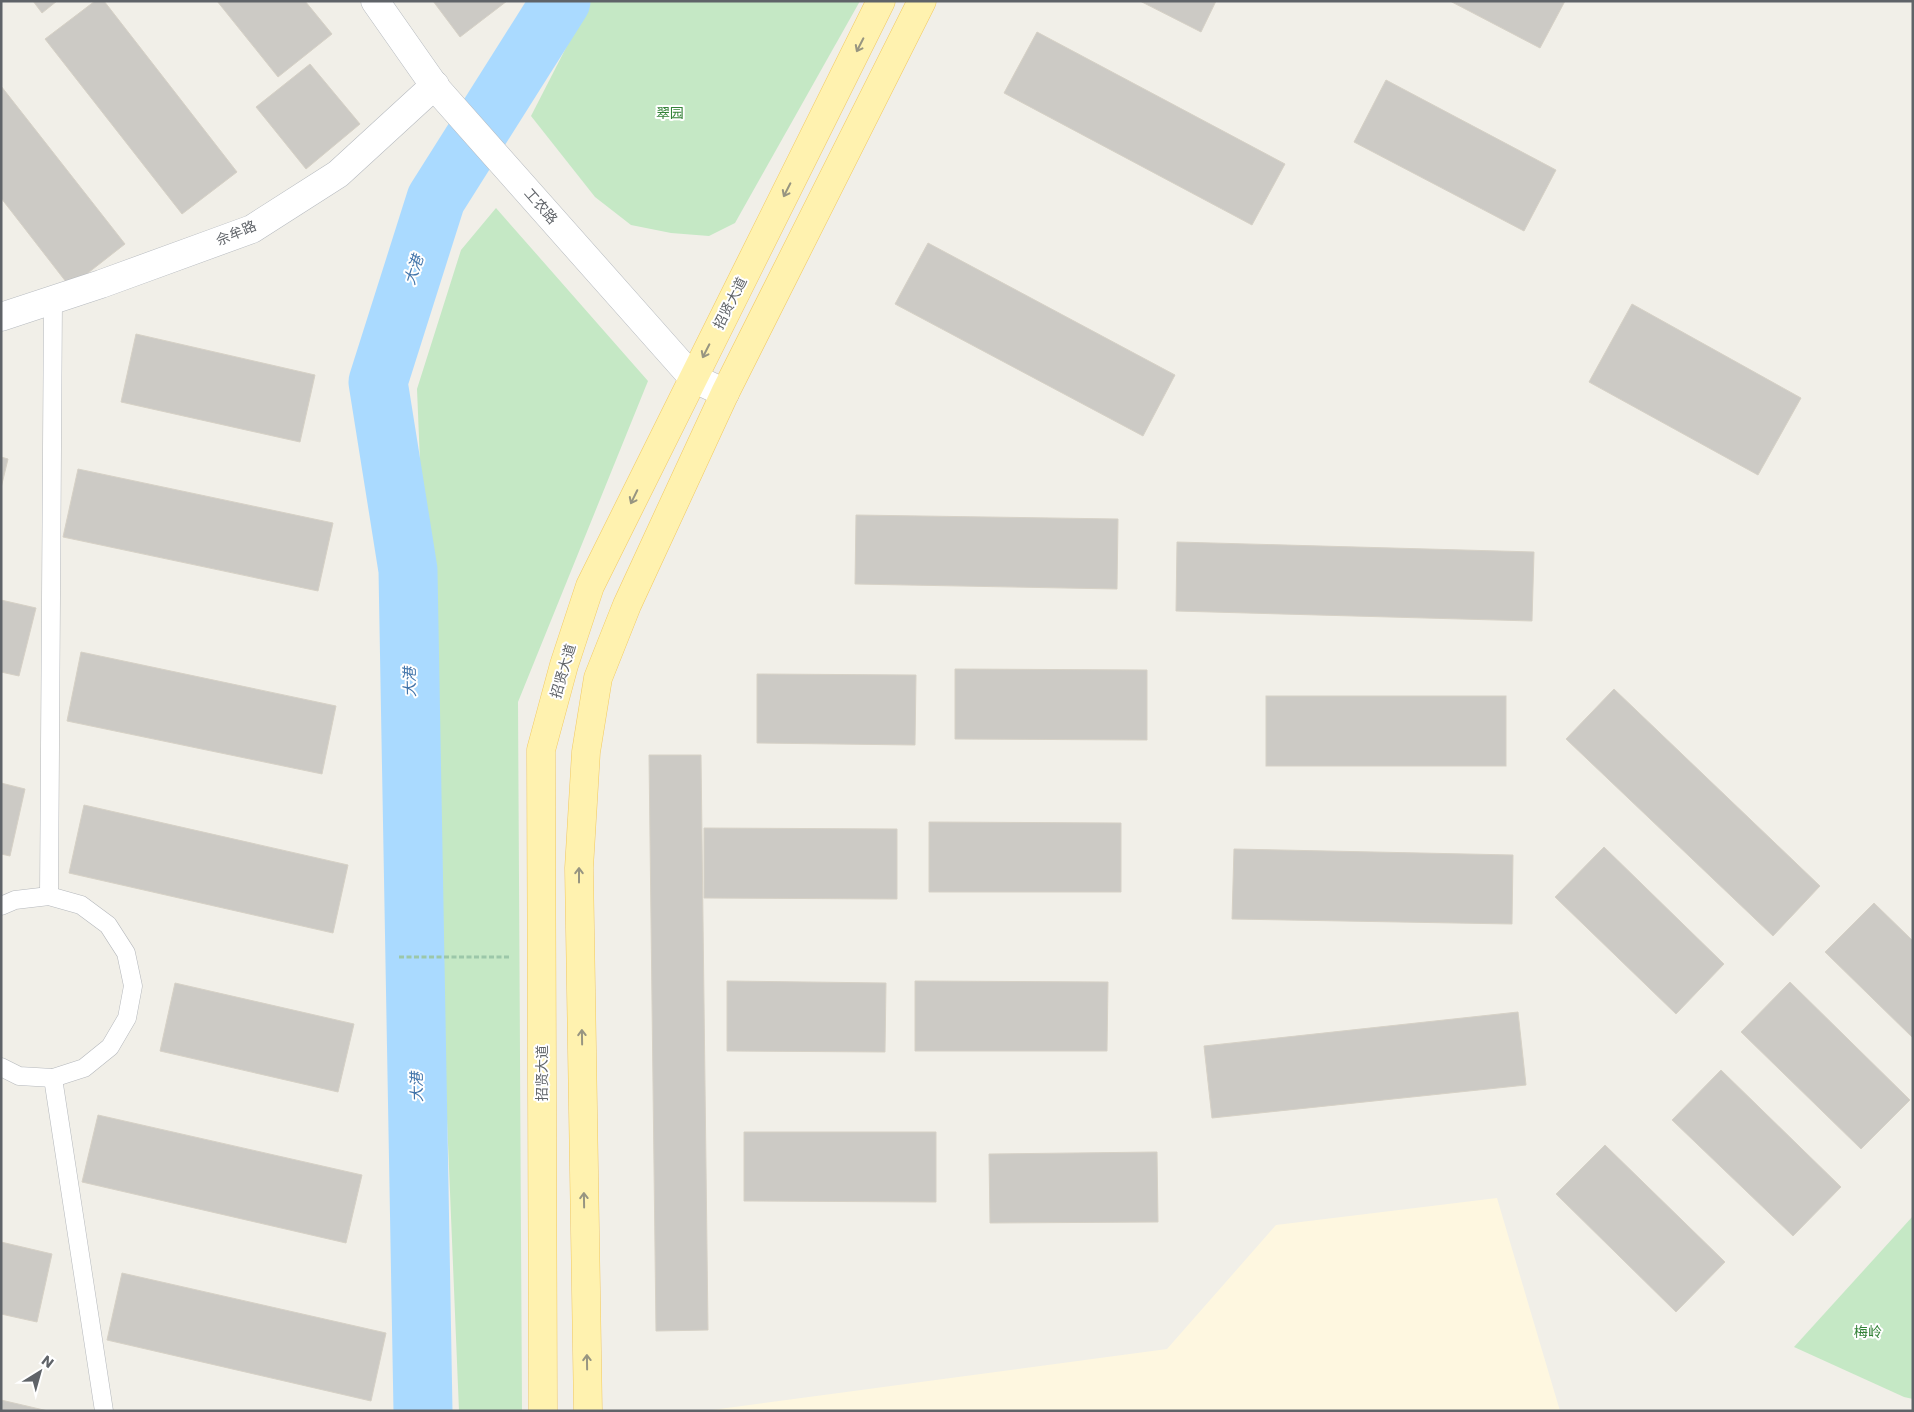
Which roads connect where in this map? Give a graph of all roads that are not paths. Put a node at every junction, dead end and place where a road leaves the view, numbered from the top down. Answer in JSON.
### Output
{"nodes":[{"id":1,"x":375,"y":1,"type":"edge"},
{"id":2,"x":881,"y":1,"type":"edge"},
{"id":3,"x":922,"y":1,"type":"edge"},
{"id":4,"x":436,"y":86,"type":"junction"},
{"id":5,"x":53,"y":300,"type":"junction"},
{"id":6,"x":1,"y":317,"type":"edge"},
{"id":7,"x":693,"y":378,"type":"junction"},
{"id":8,"x":725,"y":393,"type":"junction"},
{"id":9,"x":49,"y":896,"type":"junction"},
{"id":10,"x":1,"y":906,"type":"edge"},
{"id":11,"x":1,"y":1068,"type":"edge"},
{"id":12,"x":53,"y":1078,"type":"junction"},
{"id":13,"x":104,"y":1411,"type":"edge"},
{"id":14,"x":543,"y":1411,"type":"edge"},
{"id":15,"x":588,"y":1411,"type":"edge"}],
"edges":[{"from":1,"to":4,"type":"street","name":"工农路"},
{"from":2,"to":7,"type":"main road","name":"招贤大道","one_way":true},
{"from":3,"to":8,"type":"main road"},
{"from":4,"to":5,"type":"street","name":"佘牟路"},
{"from":4,"to":7,"type":"street","name":"工农路"},
{"from":5,"to":6,"type":"street","name":"佘牟路"},
{"from":5,"to":9,"type":"lane"},
{"from":7,"to":8,"type":"street","name":"工农路"},
{"from":7,"to":14,"type":"main road","name":"招贤大道","one_way":true},
{"from":15,"to":8,"type":"main road","one_way":true},
{"from":9,"to":10,"type":"lane"},
{"from":9,"to":12,"type":"lane"},
{"from":11,"to":12,"type":"lane"},
{"from":12,"to":13,"type":"lane"}]}
